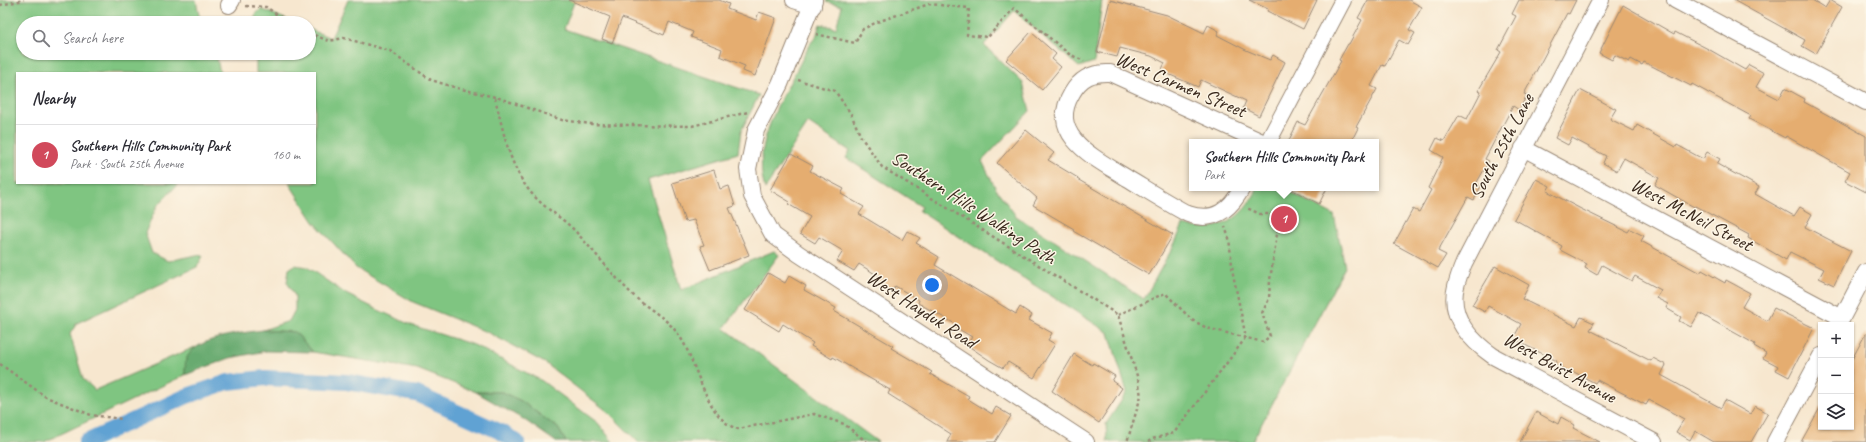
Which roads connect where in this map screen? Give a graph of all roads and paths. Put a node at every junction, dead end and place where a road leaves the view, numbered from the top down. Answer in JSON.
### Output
{"nodes":[{"id":1,"x":24,"y":0,"type":"edge"},
{"id":2,"x":794,"y":0,"type":"edge"},
{"id":3,"x":1343,"y":0,"type":"edge"},
{"id":4,"x":1601,"y":0,"type":"edge"},
{"id":5,"x":1676,"y":0,"type":"edge"},
{"id":6,"x":230,"y":3,"type":"edge"},
{"id":7,"x":814,"y":3,"type":"edge"},
{"id":8,"x":0,"y":5,"type":"edge"},
{"id":9,"x":279,"y":16,"type":"edge"},
{"id":10,"x":802,"y":31,"type":"junction"},
{"id":11,"x":316,"y":36,"type":"edge"},
{"id":12,"x":1091,"y":75,"type":"junction"},
{"id":13,"x":791,"y":78,"type":"dead end"},
{"id":14,"x":494,"y":97,"type":"junction"},
{"id":15,"x":1866,"y":102,"type":"edge"},
{"id":16,"x":768,"y":107,"type":"junction"},
{"id":17,"x":1255,"y":139,"type":"edge"},
{"id":18,"x":1270,"y":139,"type":"edge"},
{"id":19,"x":1523,"y":148,"type":"junction"},
{"id":20,"x":1240,"y":191,"type":"edge"},
{"id":21,"x":1243,"y":206,"type":"dead end"},
{"id":22,"x":1219,"y":218,"type":"junction"},
{"id":23,"x":1866,"y":272,"type":"edge"},
{"id":24,"x":1118,"y":315,"type":"junction"},
{"id":25,"x":1457,"y":316,"type":"joint"},
{"id":26,"x":1840,"y":321,"type":"edge"},
{"id":27,"x":1244,"y":338,"type":"junction"},
{"id":28,"x":1820,"y":358,"type":"edge"},
{"id":29,"x":0,"y":364,"type":"edge"},
{"id":30,"x":122,"y":419,"type":"dead end"},
{"id":31,"x":867,"y":442,"type":"edge"},
{"id":32,"x":1086,"y":442,"type":"edge"},
{"id":33,"x":1126,"y":442,"type":"edge"},
{"id":34,"x":1148,"y":442,"type":"edge"},
{"id":35,"x":1654,"y":442,"type":"edge"},
{"id":36,"x":1775,"y":442,"type":"edge"}],
"edges":[{"from":1,"to":8,"type":"path"},
{"from":2,"to":7,"type":"street"},
{"from":3,"to":18,"type":"street"},
{"from":4,"to":19,"type":"street","name":"South 25th Lane"},
{"from":5,"to":15,"type":"street"},
{"from":6,"to":9,"type":"path"},
{"from":7,"to":10,"type":"street","name":"West Hayduk Road"},
{"from":10,"to":12,"type":"path"},
{"from":10,"to":16,"type":"street","name":"West Hayduk Road"},
{"from":11,"to":14,"type":"path"},
{"from":12,"to":17,"type":"street","name":"West Carmen Street"},
{"from":12,"to":22,"type":"street","name":"West Carmen Street"},
{"from":13,"to":24,"type":"path","name":"Southern Hills Walking Path"},
{"from":14,"to":16,"type":"path"},
{"from":14,"to":31,"type":"path"},
{"from":16,"to":32,"type":"street","name":"West Hayduk Road"},
{"from":19,"to":25,"type":"street","name":"South 25th Lane"},
{"from":19,"to":26,"type":"street","name":"West McNeil Street"},
{"from":20,"to":22,"type":"street"},
{"from":21,"to":27,"type":"path"},
{"from":22,"to":27,"type":"path"},
{"from":23,"to":26,"type":"street"},
{"from":24,"to":27,"type":"path"},
{"from":24,"to":33,"type":"path"},
{"from":25,"to":35,"type":"street","name":"West Buist Avenue"},
{"from":27,"to":34,"type":"path"},
{"from":28,"to":36,"type":"street"},
{"from":29,"to":30,"type":"path"}]}
